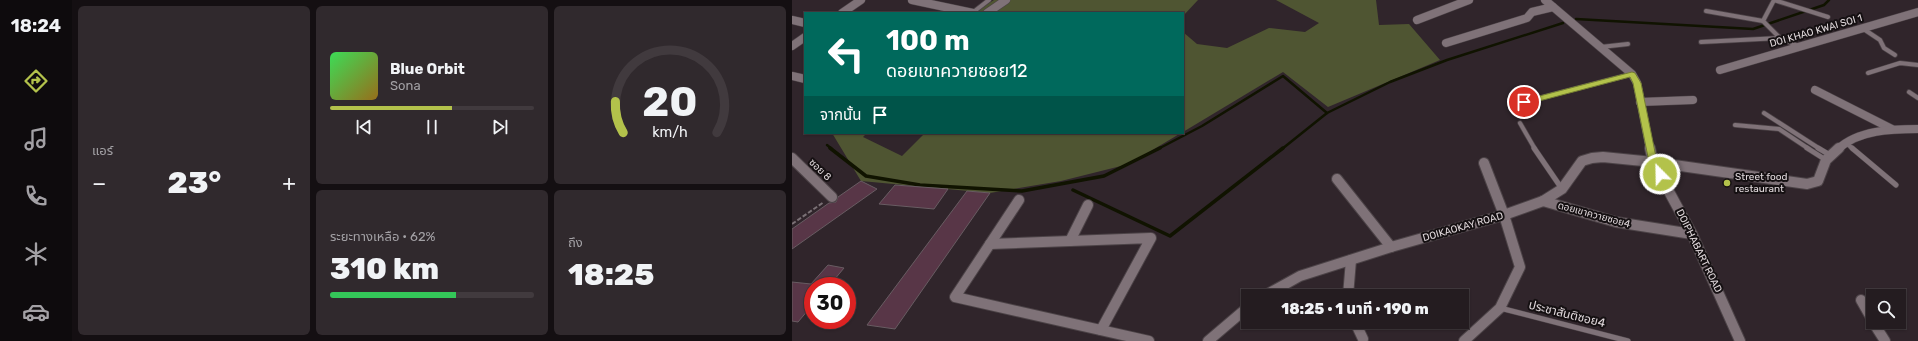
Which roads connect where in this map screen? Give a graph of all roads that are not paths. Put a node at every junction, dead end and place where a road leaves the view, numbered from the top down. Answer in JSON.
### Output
{"nodes":[{"id":1,"x":861,"y":0,"type":"edge"},
{"id":2,"x":912,"y":0,"type":"edge"},
{"id":3,"x":990,"y":0,"type":"edge"},
{"id":4,"x":1006,"y":0,"type":"edge"},
{"id":5,"x":1470,"y":0,"type":"edge"},
{"id":6,"x":1545,"y":0,"type":"edge"},
{"id":7,"x":1774,"y":0,"type":"edge"},
{"id":8,"x":1553,"y":6,"type":"junction"},
{"id":9,"x":974,"y":11,"type":"edge"},
{"id":10,"x":1706,"y":11,"type":"dead end"},
{"id":11,"x":843,"y":12,"type":"edge"},
{"id":12,"x":988,"y":12,"type":"edge"},
{"id":13,"x":1918,"y":12,"type":"edge"},
{"id":14,"x":1828,"y":17,"type":"dead end"},
{"id":15,"x":792,"y":20,"type":"edge"},
{"id":16,"x":1417,"y":20,"type":"dead end"},
{"id":17,"x":1763,"y":21,"type":"junction"},
{"id":18,"x":804,"y":22,"type":"edge"},
{"id":19,"x":1862,"y":28,"type":"junction"},
{"id":20,"x":804,"y":38,"type":"edge"},
{"id":21,"x":1780,"y":38,"type":"junction"},
{"id":22,"x":1701,"y":42,"type":"dead end"},
{"id":23,"x":1446,"y":43,"type":"dead end"},
{"id":24,"x":1628,"y":44,"type":"dead end"},
{"id":25,"x":792,"y":46,"type":"edge"},
{"id":26,"x":1798,"y":46,"type":"junction"},
{"id":27,"x":1601,"y":47,"type":"junction"},
{"id":28,"x":1895,"y":55,"type":"dead end"},
{"id":29,"x":1918,"y":65,"type":"edge"},
{"id":30,"x":1720,"y":70,"type":"dead end"},
{"id":31,"x":1868,"y":73,"type":"dead end"},
{"id":32,"x":1632,"y":74,"type":"junction"},
{"id":33,"x":792,"y":76,"type":"edge"},
{"id":34,"x":804,"y":79,"type":"edge"},
{"id":35,"x":1815,"y":90,"type":"dead end"},
{"id":36,"x":1909,"y":92,"type":"dead end"},
{"id":37,"x":1918,"y":98,"type":"edge"},
{"id":38,"x":1693,"y":100,"type":"dead end"},
{"id":39,"x":1524,"y":102,"type":"dead end"},
{"id":40,"x":1640,"y":102,"type":"junction"},
{"id":41,"x":1764,"y":113,"type":"dead end"},
{"id":42,"x":1520,"y":123,"type":"dead end"},
{"id":43,"x":1735,"y":125,"type":"dead end"},
{"id":44,"x":1892,"y":129,"type":"junction"},
{"id":45,"x":1917,"y":130,"type":"edge"},
{"id":46,"x":1845,"y":142,"type":"junction"},
{"id":47,"x":792,"y":158,"type":"edge"},
{"id":48,"x":1828,"y":158,"type":"junction"},
{"id":49,"x":1653,"y":162,"type":"junction"},
{"id":50,"x":1484,"y":163,"type":"dead end"},
{"id":51,"x":1338,"y":179,"type":"dead end"},
{"id":52,"x":1896,"y":185,"type":"dead end"},
{"id":53,"x":1562,"y":189,"type":"junction"},
{"id":54,"x":832,"y":197,"type":"road end"},
{"id":55,"x":1019,"y":200,"type":"dead end"},
{"id":56,"x":1543,"y":201,"type":"junction"},
{"id":57,"x":1088,"y":205,"type":"dead end"},
{"id":58,"x":1504,"y":215,"type":"junction"},
{"id":59,"x":1692,"y":234,"type":"junction"},
{"id":60,"x":1070,"y":241,"type":"junction"},
{"id":61,"x":990,"y":244,"type":"junction"},
{"id":62,"x":1391,"y":247,"type":"junction"},
{"id":63,"x":1351,"y":260,"type":"junction"},
{"id":64,"x":1277,"y":289,"type":"edge"},
{"id":65,"x":1349,"y":289,"type":"edge"},
{"id":66,"x":1861,"y":300,"type":"dead end"},
{"id":67,"x":1500,"y":308,"type":"junction"},
{"id":68,"x":1866,"y":309,"type":"edge"},
{"id":69,"x":1241,"y":313,"type":"edge"},
{"id":70,"x":1358,"y":329,"type":"edge"},
{"id":71,"x":1877,"y":329,"type":"edge"},
{"id":72,"x":1101,"y":330,"type":"junction"},
{"id":73,"x":1363,"y":340,"type":"dead end"},
{"id":74,"x":1148,"y":341,"type":"edge"},
{"id":75,"x":1208,"y":341,"type":"edge"},
{"id":76,"x":1464,"y":341,"type":"edge"},
{"id":77,"x":1628,"y":341,"type":"edge"},
{"id":78,"x":1741,"y":341,"type":"edge"},
{"id":79,"x":1884,"y":341,"type":"edge"}],
"edges":[{"from":1,"to":11,"type":"street"},
{"from":2,"to":9,"type":"street"},
{"from":3,"to":9,"type":"lane"},
{"from":4,"to":12,"type":"street"},
{"from":5,"to":16,"type":"street"},
{"from":6,"to":8,"type":"street"},
{"from":7,"to":14,"type":"lane"},
{"from":7,"to":17,"type":"lane"},
{"from":8,"to":23,"type":"street"},
{"from":8,"to":27,"type":"street"},
{"from":10,"to":17,"type":"lane"},
{"from":13,"to":19,"type":"street","name":"DOI KHAO KWAI SOI 1"},
{"from":15,"to":18,"type":"street"},
{"from":17,"to":21,"type":"lane"},
{"from":19,"to":26,"type":"street","name":"DOI KHAO KWAI SOI 1"},
{"from":19,"to":28,"type":"lane"},
{"from":20,"to":25,"type":"street"},
{"from":21,"to":22,"type":"lane"},
{"from":21,"to":26,"type":"lane"},
{"from":24,"to":27,"type":"lane"},
{"from":26,"to":30,"type":"street","name":"DOI KHAO KWAI SOI 1"},
{"from":27,"to":32,"type":"street"},
{"from":29,"to":31,"type":"lane"},
{"from":32,"to":39,"type":"lane"},
{"from":32,"to":40,"type":"street","name":"DOIPHABART ROAD"},
{"from":33,"to":34,"type":"street"},
{"from":35,"to":44,"type":"street"},
{"from":36,"to":37,"type":"lane"},
{"from":38,"to":40,"type":"street"},
{"from":40,"to":49,"type":"street","name":"DOIPHABART ROAD"},
{"from":41,"to":48,"type":"lane"},
{"from":42,"to":53,"type":"lane"},
{"from":43,"to":48,"type":"lane"},
{"from":44,"to":45,"type":"street"},
{"from":44,"to":46,"type":"street"},
{"from":46,"to":48,"type":"street"},
{"from":46,"to":52,"type":"lane"},
{"from":47,"to":54,"type":"street","name":"ซอย 8"},
{"from":48,"to":49,"type":"street","name":"DOIKAOKAY ROAD"},
{"from":49,"to":53,"type":"street","name":"DOIKAOKAY ROAD"},
{"from":49,"to":59,"type":"street","name":"DOIPHABART ROAD"},
{"from":50,"to":58,"type":"street"},
{"from":51,"to":62,"type":"street"},
{"from":53,"to":56,"type":"street","name":"DOIKAOKAY ROAD"},
{"from":55,"to":61,"type":"street"},
{"from":56,"to":58,"type":"street","name":"DOIKAOKAY ROAD"},
{"from":56,"to":59,"type":"street","name":"ดอยเขาควายซอย4"},
{"from":57,"to":60,"type":"street"},
{"from":58,"to":62,"type":"street","name":"DOIKAOKAY ROAD"},
{"from":58,"to":67,"type":"street"},
{"from":59,"to":78,"type":"street","name":"DOIPHABART ROAD"},
{"from":60,"to":61,"type":"street"},
{"from":60,"to":72,"type":"street"},
{"from":61,"to":72,"type":"street"},
{"from":62,"to":63,"type":"street","name":"DOIKAOKAY ROAD"},
{"from":63,"to":64,"type":"street","name":"DOIKAOKAY ROAD"},
{"from":63,"to":65,"type":"street"},
{"from":66,"to":68,"type":"street"},
{"from":67,"to":76,"type":"street"},
{"from":67,"to":77,"type":"lane","name":"ประชาสันติซอย4"},
{"from":69,"to":75,"type":"street"},
{"from":70,"to":73,"type":"street"},
{"from":71,"to":79,"type":"street"},
{"from":72,"to":74,"type":"street"}]}
